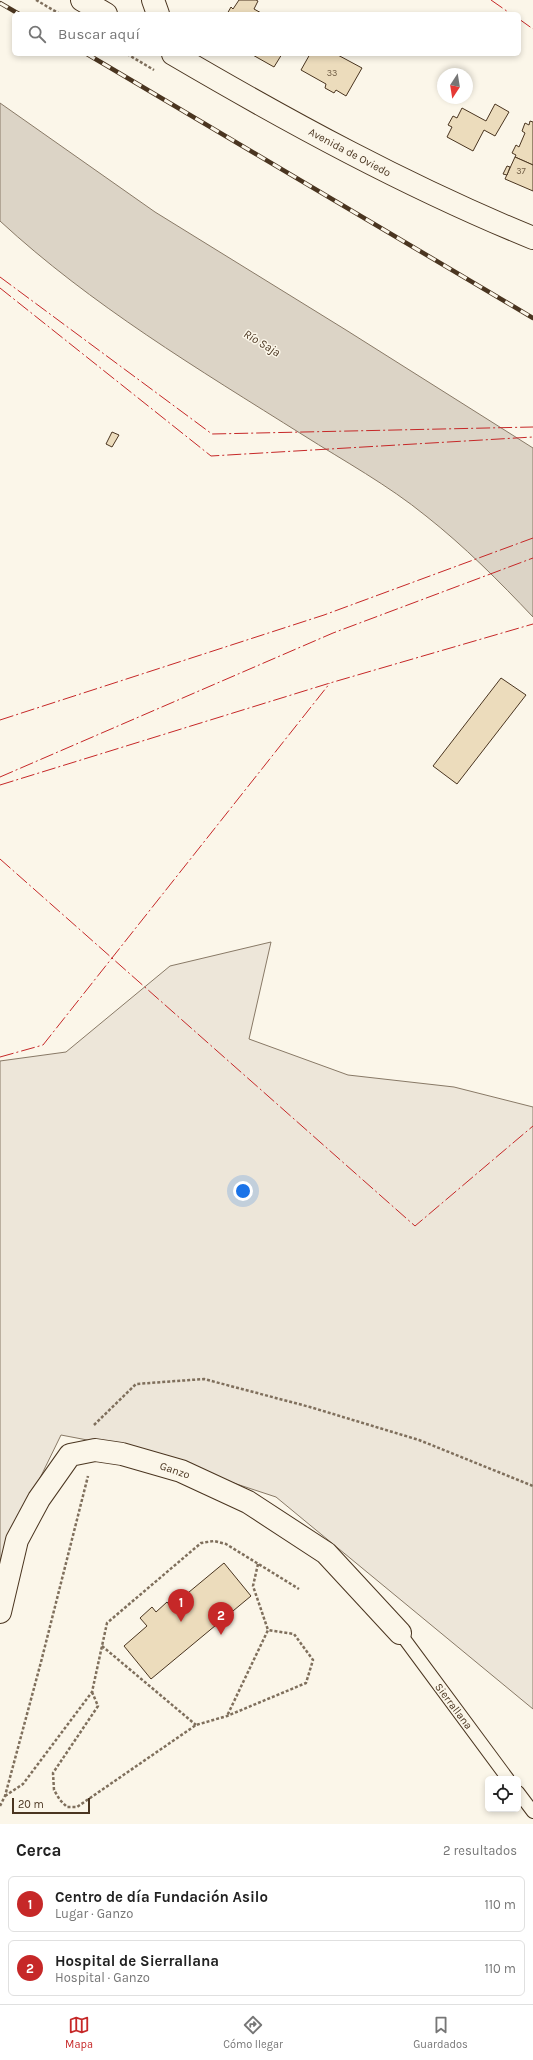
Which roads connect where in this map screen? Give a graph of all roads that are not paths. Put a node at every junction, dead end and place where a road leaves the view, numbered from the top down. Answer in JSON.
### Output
{"nodes":[{"id":1,"x":152,"y":0,"type":"edge"},
{"id":2,"x":157,"y":12,"type":"edge"},
{"id":3,"x":180,"y":57,"type":"edge"},
{"id":4,"x":533,"y":238,"type":"edge"},
{"id":5,"x":0,"y":1612,"type":"edge"},
{"id":6,"x":400,"y":1633,"type":"joint"},
{"id":7,"x":506,"y":1776,"type":"edge"},
{"id":8,"x":521,"y":1796,"type":"edge"},
{"id":9,"x":533,"y":1812,"type":"edge"}],
"edges":[{"from":1,"to":2,"type":"main road"},
{"from":3,"to":4,"type":"main road","name":"Avenida de Oviedo"},
{"from":5,"to":6,"type":"main road","name":"Ganzo"},
{"from":6,"to":7,"type":"lane","name":"Sierrallana"},
{"from":8,"to":9,"type":"lane"}]}
